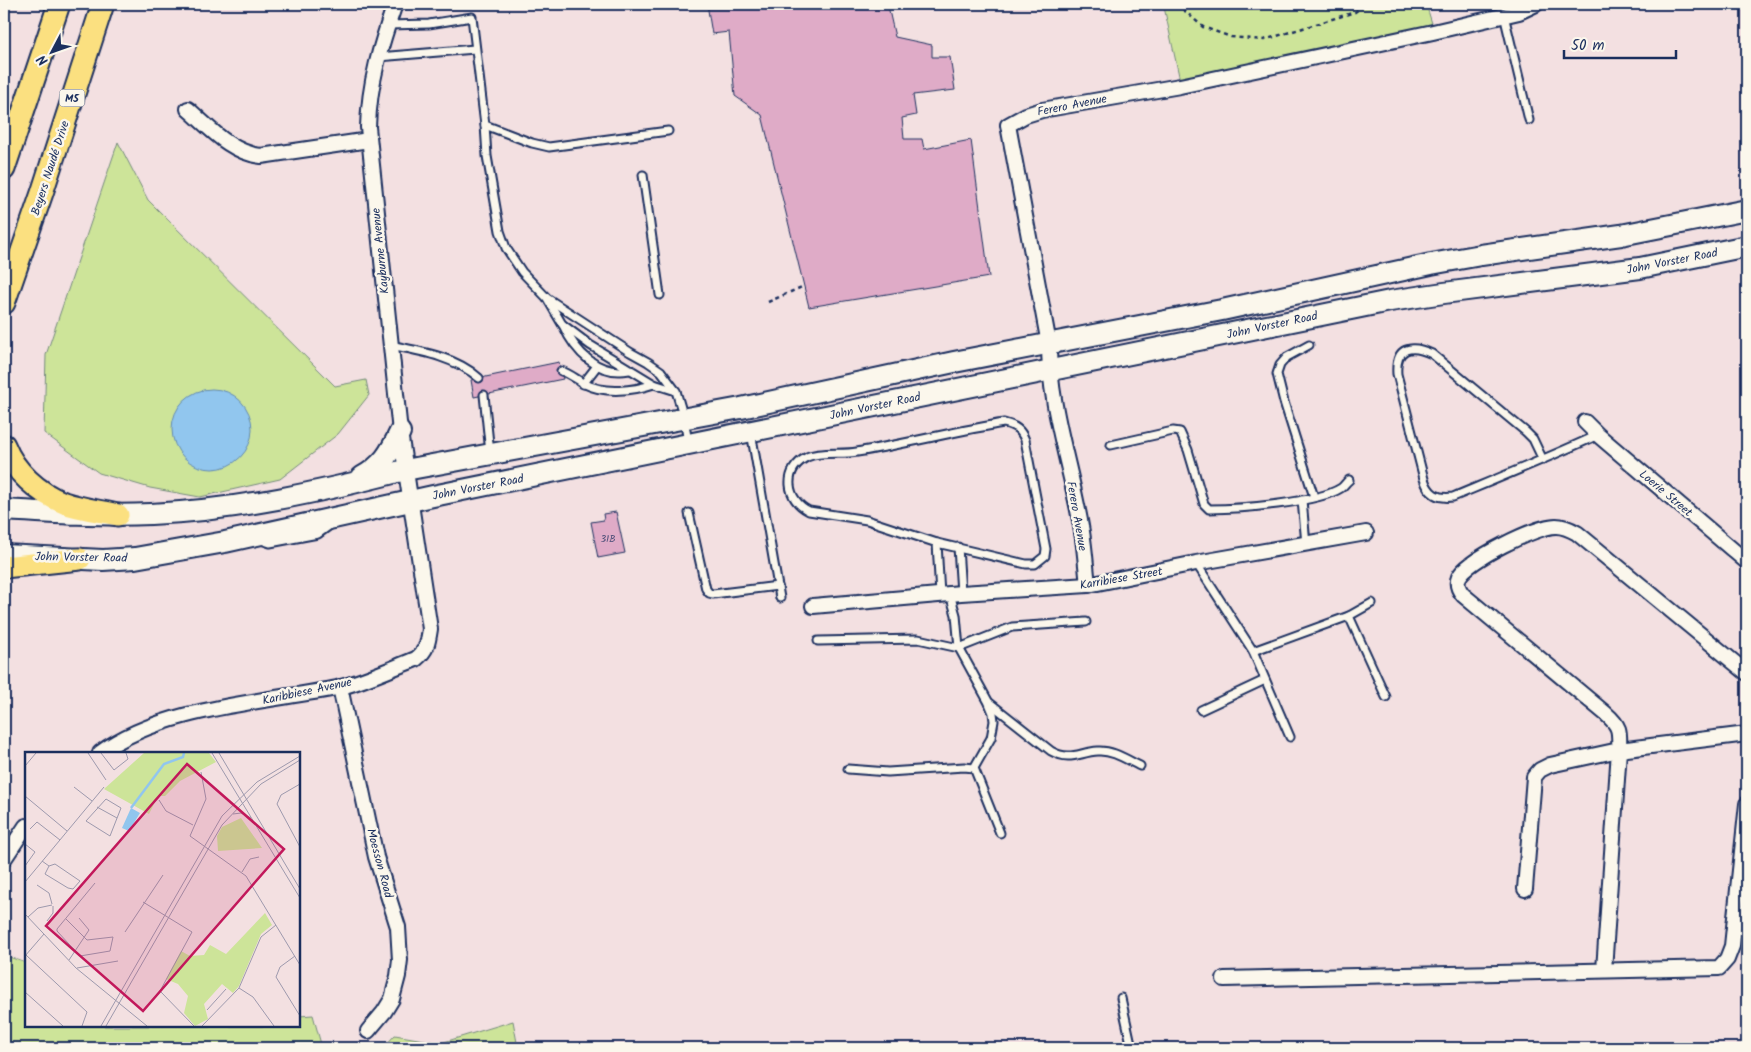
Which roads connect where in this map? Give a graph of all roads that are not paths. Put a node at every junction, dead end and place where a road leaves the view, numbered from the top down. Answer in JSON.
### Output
{"nodes":[{"id":1,"x":59,"y":4,"type":"edge"},
{"id":2,"x":103,"y":4,"type":"edge"},
{"id":3,"x":395,"y":4,"type":"edge"},
{"id":4,"x":1536,"y":4,"type":"edge"},
{"id":5,"x":1504,"y":15,"type":"junction"},
{"id":6,"x":388,"y":25,"type":"junction"},
{"id":7,"x":475,"y":49,"type":"junction"},
{"id":8,"x":378,"y":57,"type":"junction"},
{"id":9,"x":188,"y":110,"type":"dead end"},
{"id":10,"x":1529,"y":120,"type":"dead end"},
{"id":11,"x":485,"y":125,"type":"junction"},
{"id":12,"x":668,"y":131,"type":"dead end"},
{"id":13,"x":369,"y":140,"type":"junction"},
{"id":14,"x":4,"y":169,"type":"edge"},
{"id":15,"x":643,"y":175,"type":"dead end"},
{"id":16,"x":1747,"y":210,"type":"edge"},
{"id":17,"x":1747,"y":246,"type":"edge"},
{"id":18,"x":660,"y":295,"type":"dead end"},
{"id":19,"x":547,"y":298,"type":"junction"},
{"id":20,"x":4,"y":303,"type":"edge"},
{"id":21,"x":562,"y":324,"type":"junction"},
{"id":22,"x":1050,"y":344,"type":"junction"},
{"id":23,"x":390,"y":345,"type":"junction"},
{"id":24,"x":1309,"y":345,"type":"dead end"},
{"id":25,"x":597,"y":366,"type":"junction"},
{"id":26,"x":629,"y":370,"type":"junction"},
{"id":27,"x":1049,"y":370,"type":"junction"},
{"id":28,"x":561,"y":371,"type":"dead end"},
{"id":29,"x":479,"y":378,"type":"dead end"},
{"id":30,"x":583,"y":384,"type":"junction"},
{"id":31,"x":654,"y":384,"type":"junction"},
{"id":32,"x":676,"y":391,"type":"junction"},
{"id":33,"x":484,"y":395,"type":"dead end"},
{"id":34,"x":684,"y":418,"type":"junction"},
{"id":35,"x":1585,"y":422,"type":"dead end"},
{"id":36,"x":400,"y":432,"type":"junction"},
{"id":37,"x":751,"y":432,"type":"junction"},
{"id":38,"x":1598,"y":436,"type":"junction"},
{"id":39,"x":688,"y":444,"type":"junction"},
{"id":40,"x":4,"y":445,"type":"edge"},
{"id":41,"x":1112,"y":445,"type":"dead end"},
{"id":42,"x":490,"y":456,"type":"junction"},
{"id":43,"x":1542,"y":460,"type":"junction"},
{"id":44,"x":405,"y":470,"type":"junction"},
{"id":45,"x":1349,"y":480,"type":"dead end"},
{"id":46,"x":350,"y":485,"type":"junction"},
{"id":47,"x":1314,"y":497,"type":"junction"},
{"id":48,"x":1302,"y":500,"type":"junction"},
{"id":49,"x":409,"y":501,"type":"junction"},
{"id":50,"x":4,"y":510,"type":"edge"},
{"id":51,"x":689,"y":512,"type":"dead end"},
{"id":52,"x":118,"y":515,"type":"junction"},
{"id":53,"x":1366,"y":533,"type":"dead end"},
{"id":54,"x":937,"y":543,"type":"junction"},
{"id":55,"x":1306,"y":544,"type":"junction"},
{"id":56,"x":958,"y":547,"type":"junction"},
{"id":57,"x":4,"y":556,"type":"edge"},
{"id":58,"x":80,"y":559,"type":"junction"},
{"id":59,"x":1747,"y":562,"type":"edge"},
{"id":60,"x":1196,"y":563,"type":"junction"},
{"id":61,"x":4,"y":567,"type":"edge"},
{"id":62,"x":1088,"y":585,"type":"junction"},
{"id":63,"x":778,"y":586,"type":"junction"},
{"id":64,"x":950,"y":594,"type":"junction"},
{"id":65,"x":780,"y":598,"type":"dead end"},
{"id":66,"x":1372,"y":603,"type":"dead end"},
{"id":67,"x":813,"y":606,"type":"dead end"},
{"id":68,"x":1349,"y":616,"type":"junction"},
{"id":69,"x":1086,"y":622,"type":"dead end"},
{"id":70,"x":818,"y":641,"type":"dead end"},
{"id":71,"x":959,"y":648,"type":"junction"},
{"id":72,"x":1253,"y":651,"type":"junction"},
{"id":73,"x":1747,"y":673,"type":"edge"},
{"id":74,"x":1265,"y":680,"type":"junction"},
{"id":75,"x":340,"y":687,"type":"junction"},
{"id":76,"x":1386,"y":697,"type":"dead end"},
{"id":77,"x":988,"y":701,"type":"junction"},
{"id":78,"x":1201,"y":710,"type":"dead end"},
{"id":79,"x":1747,"y":734,"type":"edge"},
{"id":80,"x":1290,"y":738,"type":"dead end"},
{"id":81,"x":1619,"y":750,"type":"junction"},
{"id":82,"x":101,"y":752,"type":"edge"},
{"id":83,"x":1140,"y":766,"type":"dead end"},
{"id":84,"x":974,"y":768,"type":"junction"},
{"id":85,"x":848,"y":769,"type":"dead end"},
{"id":86,"x":1747,"y":804,"type":"edge"},
{"id":87,"x":25,"y":828,"type":"edge"},
{"id":88,"x":1000,"y":832,"type":"dead end"},
{"id":89,"x":4,"y":859,"type":"edge"},
{"id":90,"x":1525,"y":889,"type":"dead end"},
{"id":91,"x":1604,"y":970,"type":"junction"},
{"id":92,"x":1224,"y":979,"type":"dead end"},
{"id":93,"x":1121,"y":998,"type":"dead end"},
{"id":94,"x":368,"y":1031,"type":"dead end"},
{"id":95,"x":1132,"y":1048,"type":"edge"}],
"edges":[{"from":1,"to":14,"type":"main road"},
{"from":2,"to":20,"type":"main road","name":"Beyers Naudé Drive","number":"M5"},
{"from":3,"to":6,"type":"street","name":"Kayburne Avenue"},
{"from":4,"to":5,"type":"street","name":"Ferero Avenue"},
{"from":5,"to":10,"type":"lane"},
{"from":5,"to":22,"type":"street","name":"Ferero Avenue"},
{"from":6,"to":7,"type":"lane"},
{"from":6,"to":8,"type":"street","name":"Kayburne Avenue"},
{"from":7,"to":8,"type":"lane"},
{"from":7,"to":11,"type":"lane"},
{"from":8,"to":13,"type":"street","name":"Kayburne Avenue"},
{"from":9,"to":13,"type":"street"},
{"from":11,"to":12,"type":"lane"},
{"from":11,"to":19,"type":"lane"},
{"from":13,"to":23,"type":"street","name":"Kayburne Avenue"},
{"from":15,"to":18,"type":"lane"},
{"from":16,"to":22,"type":"main road","name":"John Vorster Road"},
{"from":17,"to":27,"type":"main road","name":"John Vorster Road"},
{"from":19,"to":21,"type":"lane"},
{"from":19,"to":32,"type":"lane"},
{"from":21,"to":25,"type":"lane"},
{"from":21,"to":26,"type":"lane"},
{"from":22,"to":27,"type":"street","name":"Ferero Avenue"},
{"from":22,"to":34,"type":"main road","name":"John Vorster Road"},
{"from":23,"to":29,"type":"lane"},
{"from":23,"to":36,"type":"street","name":"Kayburne Avenue"},
{"from":24,"to":47,"type":"lane"},
{"from":25,"to":26,"type":"lane"},
{"from":25,"to":30,"type":"lane"},
{"from":26,"to":31,"type":"lane"},
{"from":27,"to":37,"type":"main road","name":"John Vorster Road"},
{"from":27,"to":62,"type":"street","name":"Ferero Avenue"},
{"from":28,"to":30,"type":"lane"},
{"from":30,"to":31,"type":"lane"},
{"from":31,"to":32,"type":"lane"},
{"from":32,"to":34,"type":"lane"},
{"from":33,"to":42,"type":"lane"},
{"from":34,"to":39,"type":"lane"},
{"from":34,"to":42,"type":"main road","name":"John Vorster Road"},
{"from":35,"to":38,"type":"street","name":"Loerie Street"},
{"from":36,"to":44,"type":"street","name":"Kayburne Avenue"},
{"from":36,"to":46,"type":"main road"},
{"from":37,"to":39,"type":"main road","name":"John Vorster Road"},
{"from":37,"to":63,"type":"lane"},
{"from":38,"to":43,"type":"lane"},
{"from":38,"to":59,"type":"street","name":"Loerie Street"},
{"from":39,"to":49,"type":"main road","name":"John Vorster Road"},
{"from":40,"to":52,"type":"main road"},
{"from":41,"to":48,"type":"lane"},
{"from":42,"to":44,"type":"main road","name":"John Vorster Road"},
{"from":43,"to":43,"type":"lane"},
{"from":44,"to":46,"type":"main road","name":"John Vorster Road"},
{"from":44,"to":49,"type":"street","name":"Kayburne Avenue"},
{"from":45,"to":47,"type":"lane"},
{"from":46,"to":52,"type":"main road","name":"John Vorster Road"},
{"from":47,"to":48,"type":"lane"},
{"from":48,"to":55,"type":"lane"},
{"from":49,"to":58,"type":"main road","name":"John Vorster Road"},
{"from":49,"to":75,"type":"street","name":"Karibbiese Avenue"},
{"from":50,"to":52,"type":"main road","name":"John Vorster Road"},
{"from":51,"to":63,"type":"lane"},
{"from":53,"to":55,"type":"street","name":"Karribiese Street"},
{"from":54,"to":56,"type":"lane"},
{"from":54,"to":56,"type":"lane"},
{"from":54,"to":64,"type":"lane"},
{"from":55,"to":60,"type":"street","name":"Karribiese Street"},
{"from":56,"to":64,"type":"lane"},
{"from":57,"to":58,"type":"main road","name":"John Vorster Road"},
{"from":58,"to":61,"type":"main road"},
{"from":60,"to":62,"type":"street","name":"Karribiese Street"},
{"from":60,"to":72,"type":"lane"},
{"from":62,"to":64,"type":"street","name":"Karribiese Street"},
{"from":63,"to":65,"type":"lane"},
{"from":64,"to":67,"type":"street","name":"Karribiese Street"},
{"from":64,"to":71,"type":"lane"},
{"from":66,"to":68,"type":"lane"},
{"from":68,"to":72,"type":"lane"},
{"from":68,"to":76,"type":"lane"},
{"from":69,"to":71,"type":"lane"},
{"from":70,"to":71,"type":"lane"},
{"from":71,"to":77,"type":"lane"},
{"from":72,"to":74,"type":"lane"},
{"from":73,"to":81,"type":"street"},
{"from":74,"to":78,"type":"lane"},
{"from":74,"to":80,"type":"lane"},
{"from":75,"to":82,"type":"street","name":"Karibbiese Avenue"},
{"from":75,"to":94,"type":"street","name":"Moesson Road"},
{"from":77,"to":83,"type":"lane"},
{"from":77,"to":84,"type":"lane"},
{"from":79,"to":81,"type":"street"},
{"from":81,"to":90,"type":"street"},
{"from":81,"to":91,"type":"street"},
{"from":84,"to":85,"type":"lane"},
{"from":84,"to":88,"type":"lane"},
{"from":86,"to":91,"type":"street"},
{"from":87,"to":89,"type":"street"},
{"from":91,"to":92,"type":"street"},
{"from":93,"to":95,"type":"lane"}]}
